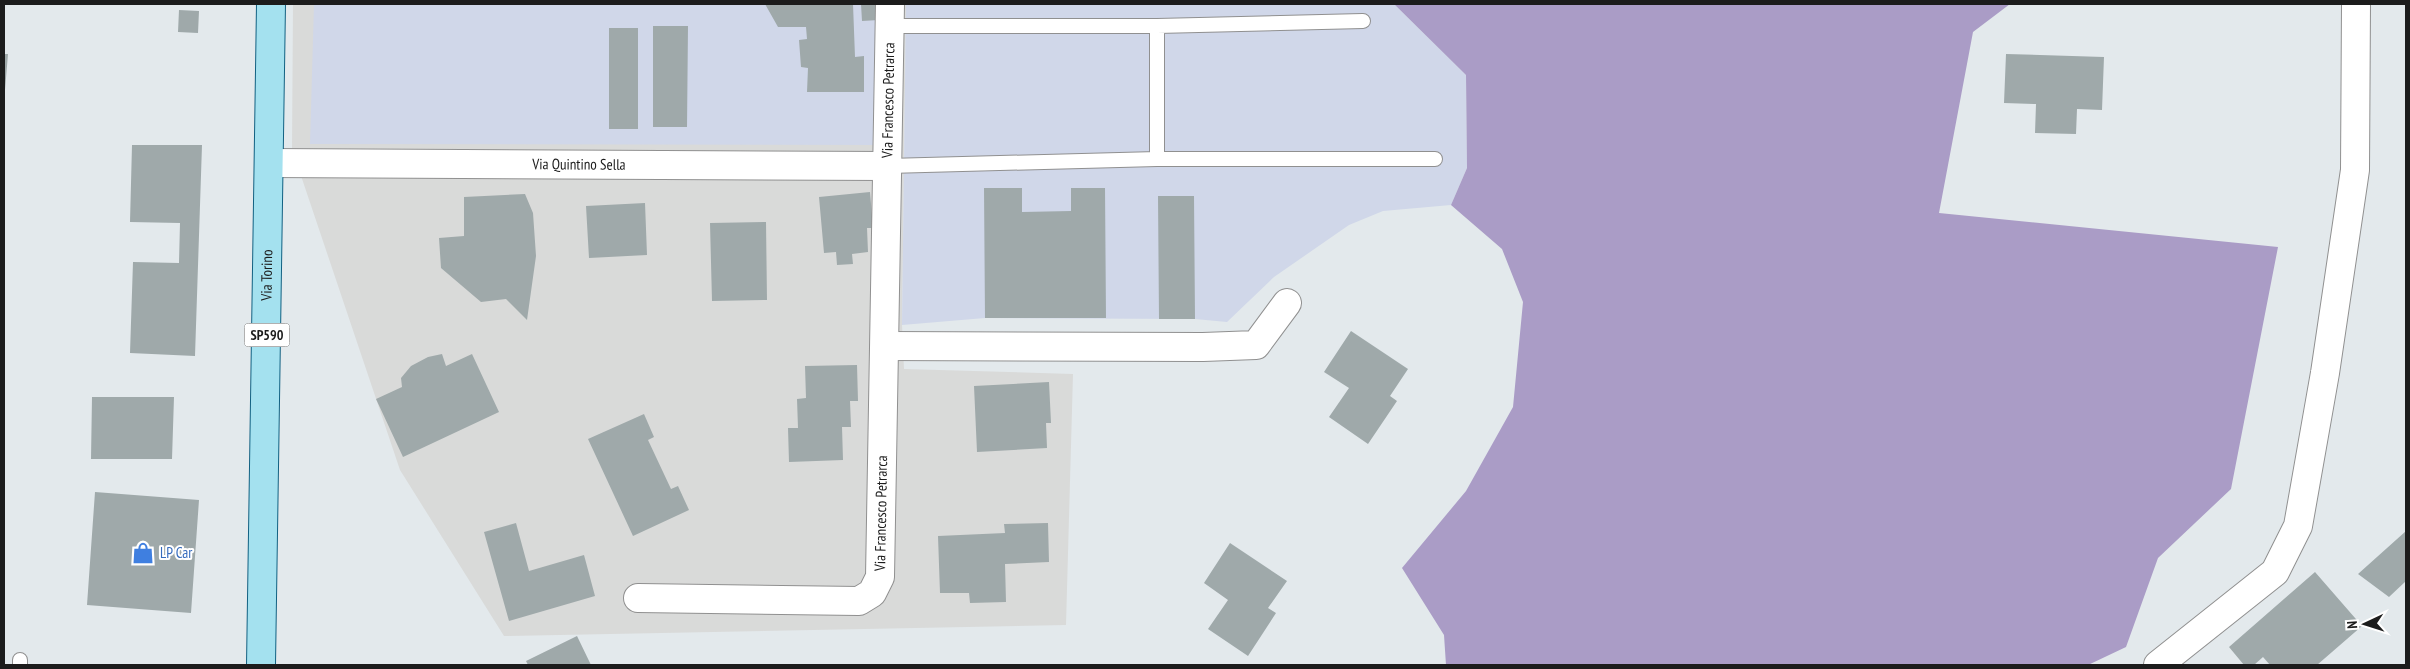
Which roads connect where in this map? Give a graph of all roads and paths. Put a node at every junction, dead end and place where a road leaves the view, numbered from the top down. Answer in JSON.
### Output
{"nodes":[{"id":1,"x":272,"y":4,"type":"edge"},
{"id":2,"x":2356,"y":4,"type":"edge"},
{"id":3,"x":890,"y":15,"type":"edge"},
{"id":4,"x":1363,"y":21,"type":"dead end"},
{"id":5,"x":1157,"y":26,"type":"junction"},
{"id":6,"x":1157,"y":159,"type":"junction"},
{"id":7,"x":1435,"y":159,"type":"dead end"},
{"id":8,"x":270,"y":163,"type":"junction"},
{"id":9,"x":888,"y":166,"type":"junction"},
{"id":10,"x":1287,"y":303,"type":"dead end"},
{"id":11,"x":884,"y":346,"type":"junction"},
{"id":12,"x":638,"y":598,"type":"dead end"},
{"id":13,"x":261,"y":665,"type":"edge"},
{"id":14,"x":2158,"y":665,"type":"edge"}],
"edges":[{"from":1,"to":8,"type":"main road","name":"Via Torino","number":"SP590"},
{"from":2,"to":14,"type":"street"},
{"from":3,"to":5,"type":"lane"},
{"from":3,"to":9,"type":"street","name":"Via Francesco Petrarca"},
{"from":4,"to":5,"type":"lane"},
{"from":5,"to":6,"type":"lane"},
{"from":6,"to":7,"type":"lane"},
{"from":6,"to":9,"type":"lane"},
{"from":8,"to":9,"type":"street","name":"Via Quintino Sella"},
{"from":8,"to":13,"type":"main road","name":"Via Torino","number":"SP590"},
{"from":9,"to":11,"type":"street","name":"Via Francesco Petrarca"},
{"from":10,"to":11,"type":"street"},
{"from":11,"to":12,"type":"street","name":"Via Francesco Petrarca"}]}
